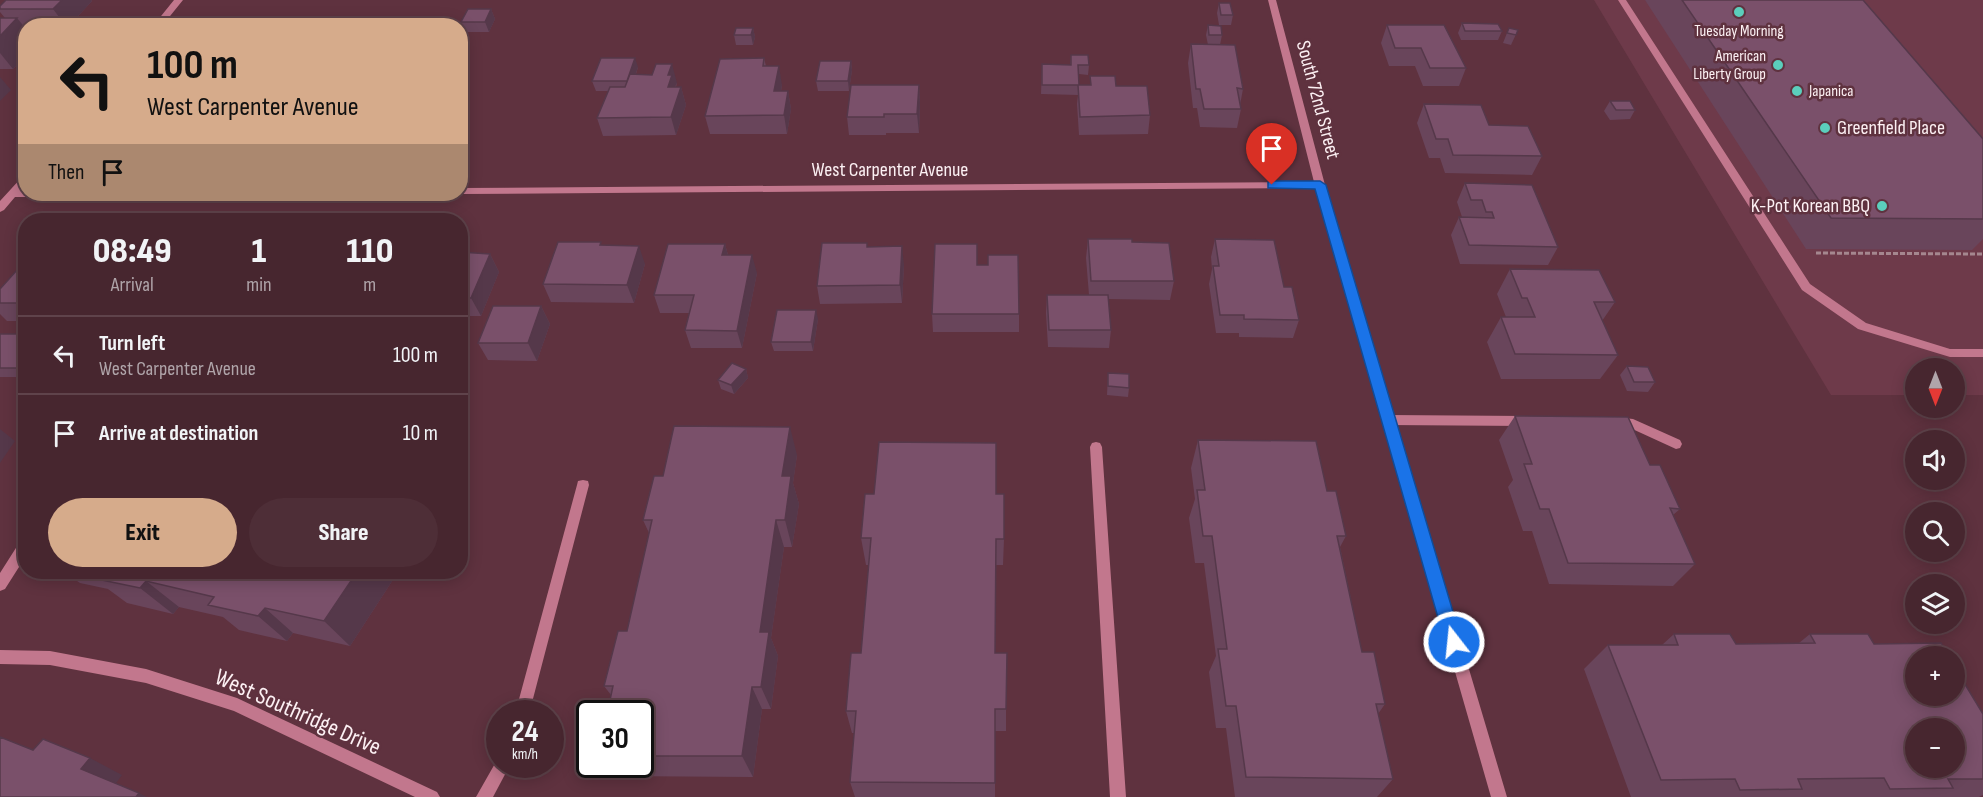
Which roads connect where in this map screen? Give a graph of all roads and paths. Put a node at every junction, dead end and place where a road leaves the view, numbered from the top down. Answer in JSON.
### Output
{"nodes":[{"id":1,"x":178,"y":0,"type":"edge"},
{"id":2,"x":1272,"y":0,"type":"edge"},
{"id":3,"x":1622,"y":0,"type":"edge"},
{"id":4,"x":163,"y":18,"type":"edge"},
{"id":5,"x":1320,"y":185,"type":"junction"},
{"id":6,"x":18,"y":187,"type":"edge"},
{"id":7,"x":468,"y":191,"type":"edge"},
{"id":8,"x":12,"y":194,"type":"junction"},
{"id":9,"x":18,"y":194,"type":"edge"},
{"id":10,"x":0,"y":208,"type":"edge"},
{"id":11,"x":1785,"y":253,"type":"junction"},
{"id":12,"x":1983,"y":254,"type":"edge"},
{"id":13,"x":1983,"y":353,"type":"edge"},
{"id":14,"x":1388,"y":420,"type":"junction"},
{"id":15,"x":1537,"y":421,"type":"edge"},
{"id":16,"x":1606,"y":422,"type":"edge"},
{"id":17,"x":1677,"y":444,"type":"dead end"},
{"id":18,"x":1096,"y":447,"type":"dead end"},
{"id":19,"x":583,"y":485,"type":"dead end"},
{"id":20,"x":18,"y":557,"type":"edge"},
{"id":21,"x":0,"y":585,"type":"edge"},
{"id":22,"x":0,"y":657,"type":"edge"},
{"id":23,"x":526,"y":700,"type":"edge"},
{"id":24,"x":495,"y":778,"type":"edge"},
{"id":25,"x":432,"y":797,"type":"edge"},
{"id":26,"x":484,"y":797,"type":"edge"},
{"id":27,"x":1118,"y":797,"type":"edge"},
{"id":28,"x":1499,"y":797,"type":"edge"}],
"edges":[{"from":1,"to":4,"type":"street"},
{"from":2,"to":5,"type":"street","name":"South 72nd Street"},
{"from":3,"to":11,"type":"street"},
{"from":5,"to":7,"type":"street","name":"West Carpenter Avenue"},
{"from":5,"to":14,"type":"street","name":"South 72nd Street"},
{"from":6,"to":8,"type":"street"},
{"from":8,"to":9,"type":"street"},
{"from":8,"to":10,"type":"street"},
{"from":11,"to":12,"type":"path"},
{"from":11,"to":13,"type":"street"},
{"from":14,"to":15,"type":"street"},
{"from":14,"to":28,"type":"street","name":"South 72nd Street"},
{"from":16,"to":17,"type":"street"},
{"from":18,"to":27,"type":"street"},
{"from":19,"to":23,"type":"street"},
{"from":20,"to":21,"type":"street"},
{"from":22,"to":25,"type":"street","name":"West Southridge Drive"},
{"from":24,"to":26,"type":"street"}]}
